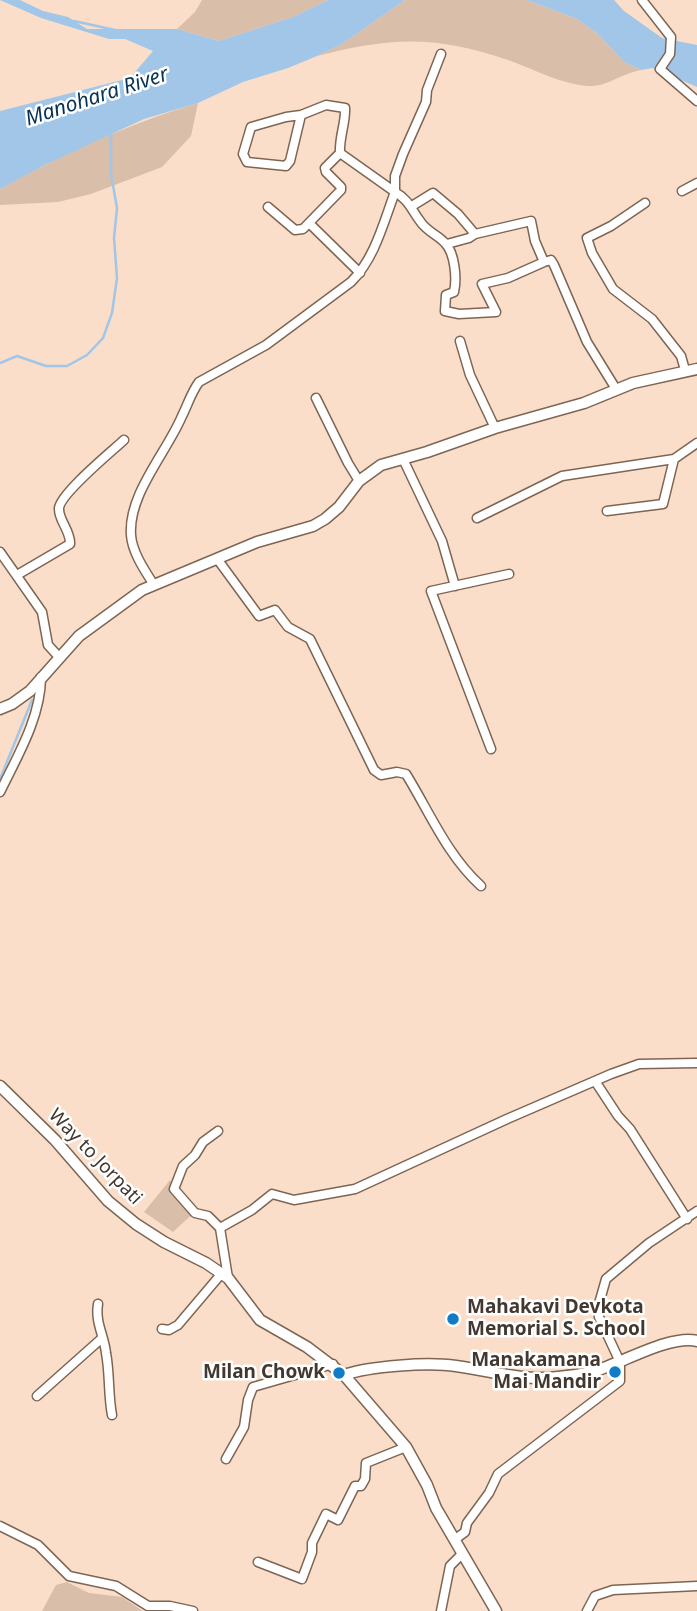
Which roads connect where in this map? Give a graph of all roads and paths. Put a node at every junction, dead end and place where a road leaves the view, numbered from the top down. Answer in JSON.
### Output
{"nodes":[{"id":1,"x":642,"y":0,"type":"edge"},
{"id":2,"x":441,"y":54,"type":"dead end"},
{"id":3,"x":697,"y":101,"type":"edge"},
{"id":4,"x":301,"y":115,"type":"junction"},
{"id":5,"x":340,"y":153,"type":"junction"},
{"id":6,"x":697,"y":183,"type":"edge"},
{"id":7,"x":682,"y":191,"type":"dead end"},
{"id":8,"x":395,"y":192,"type":"junction"},
{"id":9,"x":645,"y":203,"type":"dead end"},
{"id":10,"x":412,"y":206,"type":"junction"},
{"id":11,"x":268,"y":207,"type":"dead end"},
{"id":12,"x":309,"y":223,"type":"junction"},
{"id":13,"x":475,"y":234,"type":"junction"},
{"id":14,"x":447,"y":244,"type":"junction"},
{"id":15,"x":544,"y":262,"type":"junction"},
{"id":16,"x":360,"y":274,"type":"junction"},
{"id":17,"x":460,"y":341,"type":"dead end"},
{"id":18,"x":697,"y":369,"type":"edge"},
{"id":19,"x":685,"y":370,"type":"junction"},
{"id":20,"x":616,"y":389,"type":"junction"},
{"id":21,"x":316,"y":398,"type":"dead end"},
{"id":22,"x":495,"y":428,"type":"junction"},
{"id":23,"x":124,"y":440,"type":"dead end"},
{"id":24,"x":697,"y":443,"type":"edge"},
{"id":25,"x":403,"y":459,"type":"junction"},
{"id":26,"x":674,"y":459,"type":"junction"},
{"id":27,"x":359,"y":481,"type":"junction"},
{"id":28,"x":607,"y":511,"type":"dead end"},
{"id":29,"x":477,"y":518,"type":"dead end"},
{"id":30,"x":0,"y":552,"type":"edge"},
{"id":31,"x":218,"y":559,"type":"junction"},
{"id":32,"x":17,"y":575,"type":"junction"},
{"id":33,"x":509,"y":575,"type":"dead end"},
{"id":34,"x":154,"y":585,"type":"junction"},
{"id":35,"x":455,"y":586,"type":"junction"},
{"id":36,"x":59,"y":657,"type":"junction"},
{"id":37,"x":41,"y":677,"type":"junction"},
{"id":38,"x":0,"y":709,"type":"edge"},
{"id":39,"x":491,"y":749,"type":"dead end"},
{"id":40,"x":0,"y":792,"type":"edge"},
{"id":41,"x":481,"y":886,"type":"dead end"},
{"id":42,"x":697,"y":1063,"type":"edge"},
{"id":43,"x":595,"y":1081,"type":"junction"},
{"id":44,"x":0,"y":1086,"type":"edge"},
{"id":45,"x":218,"y":1131,"type":"dead end"},
{"id":46,"x":697,"y":1211,"type":"edge"},
{"id":47,"x":687,"y":1219,"type":"junction"},
{"id":48,"x":220,"y":1228,"type":"junction"},
{"id":49,"x":225,"y":1275,"type":"junction"},
{"id":50,"x":98,"y":1304,"type":"dead end"},
{"id":51,"x":162,"y":1329,"type":"dead end"},
{"id":52,"x":101,"y":1339,"type":"junction"},
{"id":53,"x":697,"y":1341,"type":"edge"},
{"id":54,"x":620,"y":1362,"type":"junction"},
{"id":55,"x":333,"y":1364,"type":"junction"},
{"id":56,"x":344,"y":1375,"type":"junction"},
{"id":57,"x":37,"y":1396,"type":"dead end"},
{"id":58,"x":112,"y":1415,"type":"dead end"},
{"id":59,"x":406,"y":1447,"type":"junction"},
{"id":60,"x":226,"y":1459,"type":"dead end"},
{"id":61,"x":0,"y":1526,"type":"edge"},
{"id":62,"x":454,"y":1540,"type":"junction"},
{"id":63,"x":462,"y":1554,"type":"junction"},
{"id":64,"x":258,"y":1562,"type":"dead end"},
{"id":65,"x":697,"y":1586,"type":"edge"},
{"id":66,"x":193,"y":1611,"type":"edge"},
{"id":67,"x":441,"y":1611,"type":"edge"},
{"id":68,"x":496,"y":1611,"type":"edge"},
{"id":69,"x":587,"y":1611,"type":"edge"}],
"edges":[{"from":1,"to":3,"type":"street"},
{"from":2,"to":8,"type":"street"},
{"from":4,"to":4,"type":"street"},
{"from":4,"to":5,"type":"street"},
{"from":5,"to":8,"type":"street"},
{"from":5,"to":12,"type":"street"},
{"from":6,"to":7,"type":"street"},
{"from":8,"to":10,"type":"street"},
{"from":8,"to":16,"type":"street"},
{"from":9,"to":19,"type":"street"},
{"from":10,"to":13,"type":"street"},
{"from":10,"to":14,"type":"street"},
{"from":11,"to":12,"type":"street"},
{"from":12,"to":16,"type":"street"},
{"from":13,"to":14,"type":"street"},
{"from":13,"to":15,"type":"street"},
{"from":14,"to":15,"type":"street"},
{"from":15,"to":20,"type":"street"},
{"from":16,"to":34,"type":"street"},
{"from":17,"to":22,"type":"street"},
{"from":18,"to":19,"type":"street"},
{"from":19,"to":20,"type":"street"},
{"from":20,"to":22,"type":"street"},
{"from":21,"to":27,"type":"street"},
{"from":22,"to":25,"type":"street"},
{"from":23,"to":32,"type":"street"},
{"from":24,"to":26,"type":"street"},
{"from":25,"to":27,"type":"street"},
{"from":25,"to":35,"type":"street"},
{"from":26,"to":28,"type":"street"},
{"from":26,"to":29,"type":"street"},
{"from":27,"to":31,"type":"street"},
{"from":30,"to":32,"type":"street"},
{"from":31,"to":34,"type":"street"},
{"from":31,"to":41,"type":"street"},
{"from":32,"to":36,"type":"street"},
{"from":33,"to":35,"type":"street"},
{"from":34,"to":36,"type":"street"},
{"from":35,"to":39,"type":"street"},
{"from":36,"to":37,"type":"street"},
{"from":37,"to":38,"type":"street"},
{"from":37,"to":40,"type":"street"},
{"from":42,"to":43,"type":"street"},
{"from":43,"to":47,"type":"street"},
{"from":43,"to":48,"type":"street"},
{"from":44,"to":49,"type":"street","name":"Way to Jorpati"},
{"from":45,"to":48,"type":"street"},
{"from":46,"to":47,"type":"street"},
{"from":47,"to":54,"type":"street"},
{"from":48,"to":49,"type":"street"},
{"from":49,"to":51,"type":"street"},
{"from":49,"to":55,"type":"street","name":"Way to Jorpati"},
{"from":50,"to":52,"type":"street"},
{"from":52,"to":57,"type":"street"},
{"from":52,"to":58,"type":"street"},
{"from":53,"to":54,"type":"street"},
{"from":54,"to":56,"type":"street"},
{"from":54,"to":62,"type":"street"},
{"from":55,"to":56,"type":"street","name":"Way to Jorpati"},
{"from":55,"to":60,"type":"street"},
{"from":56,"to":59,"type":"street","name":"Way to Jorpati"},
{"from":59,"to":62,"type":"street","name":"Way to Jorpati"},
{"from":59,"to":64,"type":"street"},
{"from":61,"to":66,"type":"street"},
{"from":62,"to":63,"type":"street","name":"Way to Jorpati"},
{"from":63,"to":67,"type":"street"},
{"from":63,"to":68,"type":"street","name":"Way to Jorpati"},
{"from":65,"to":69,"type":"street"}]}
